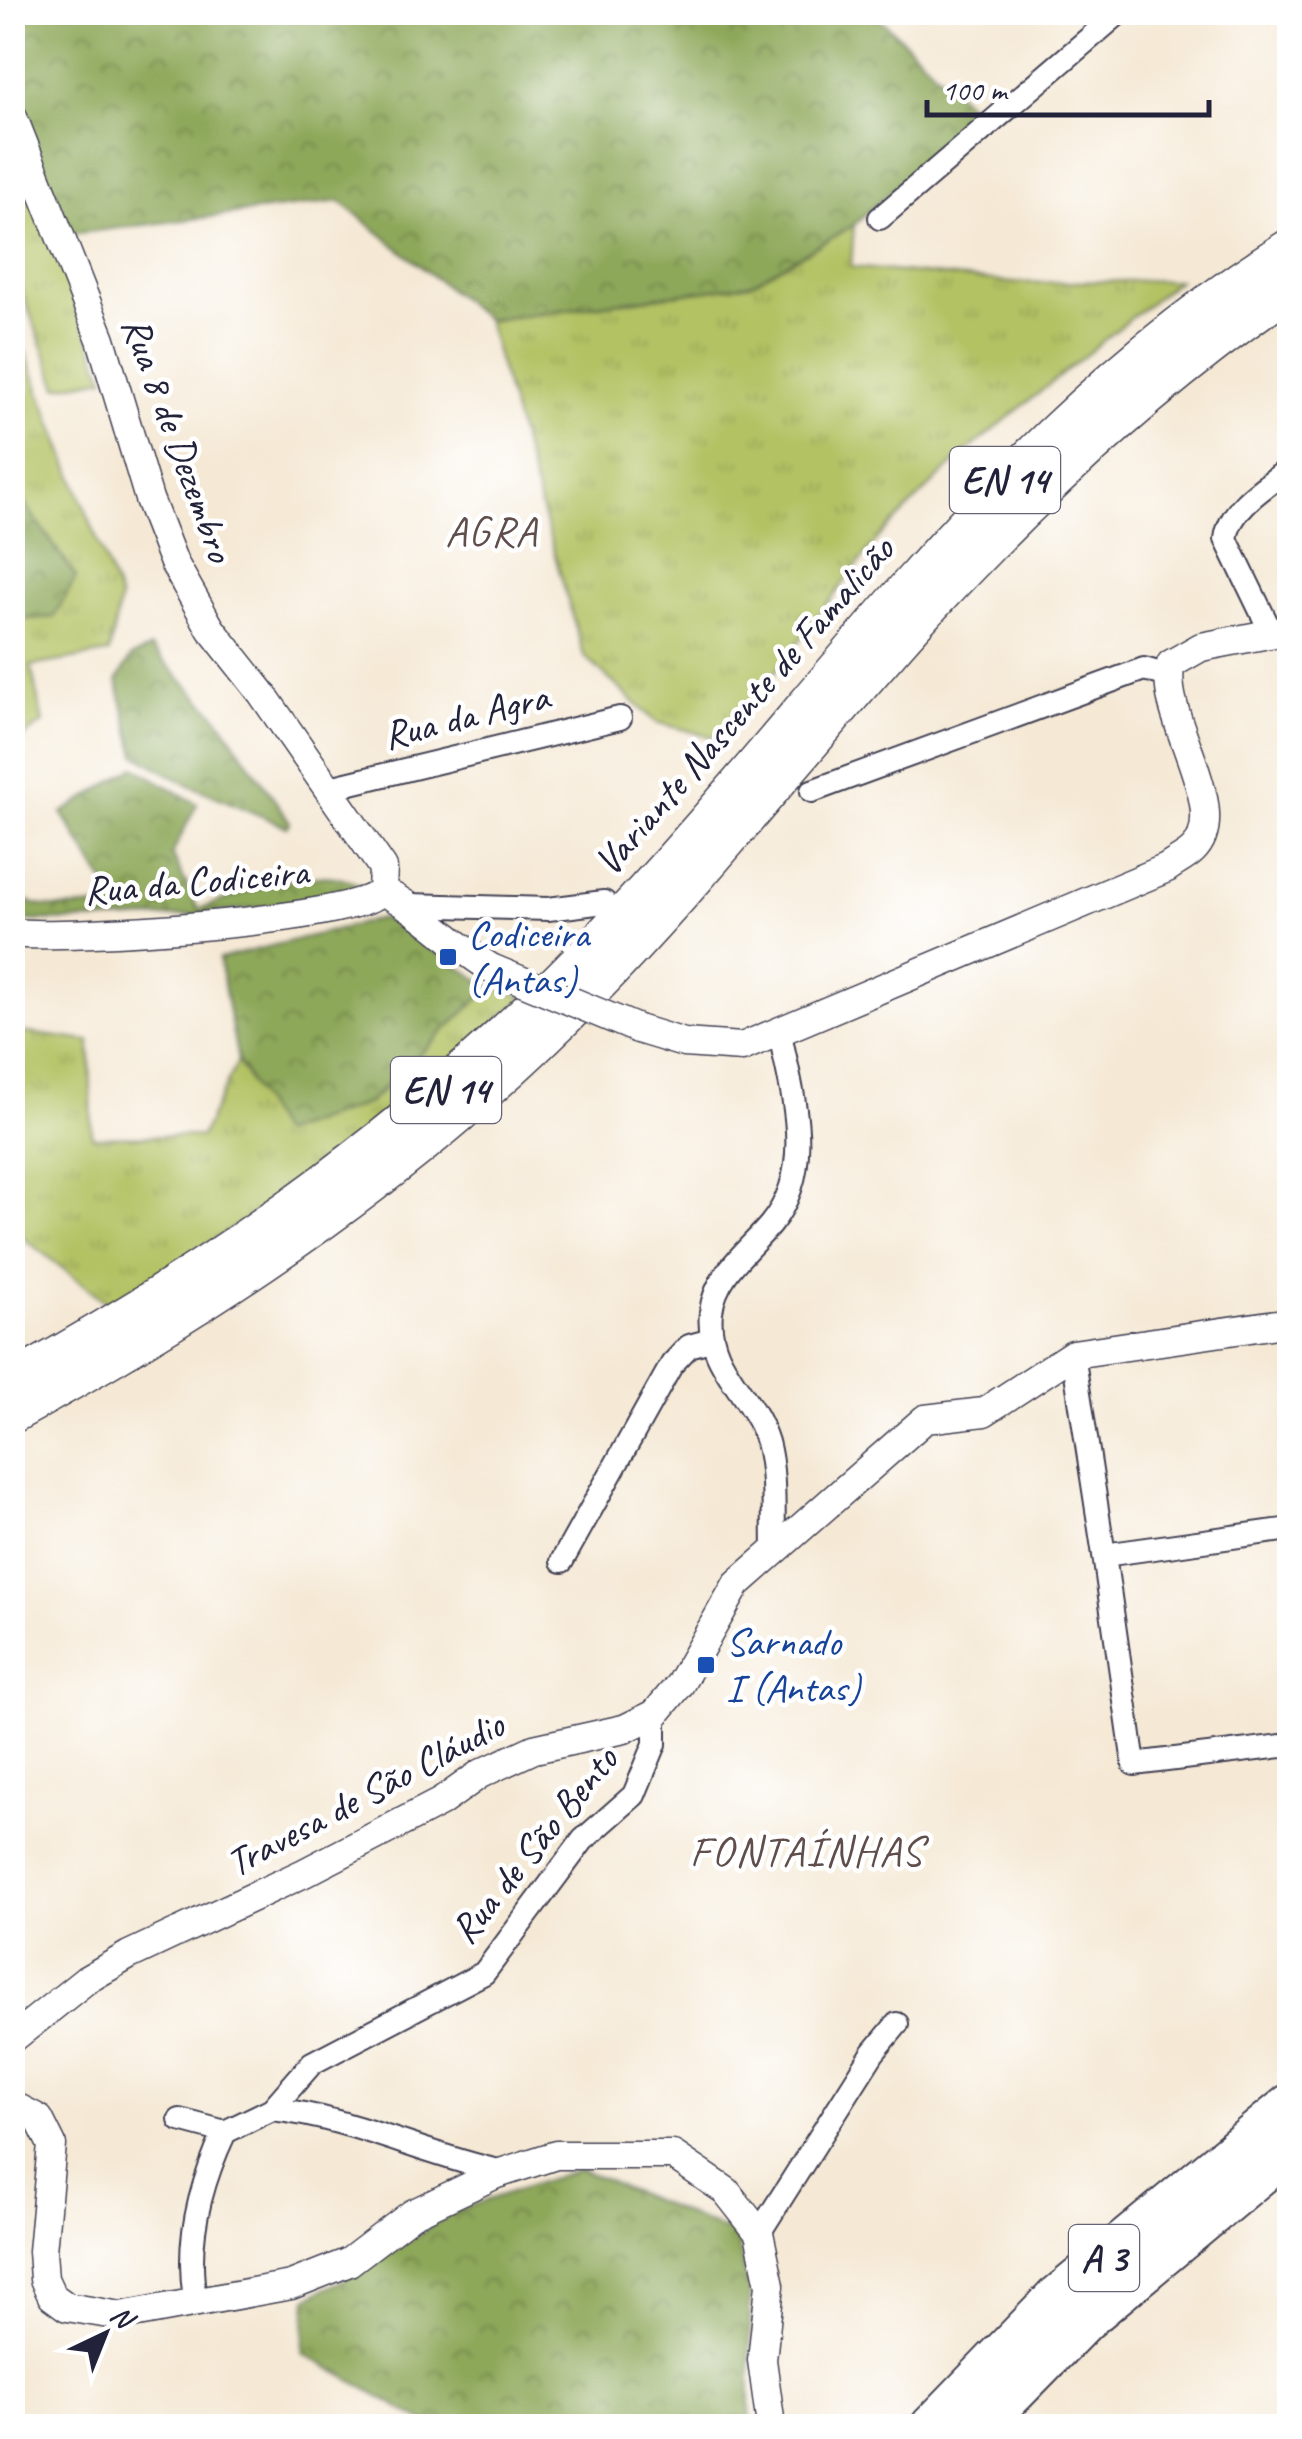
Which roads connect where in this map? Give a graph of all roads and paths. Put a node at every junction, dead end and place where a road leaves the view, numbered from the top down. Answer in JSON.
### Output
{"nodes":[{"id":1,"x":1120,"y":12,"type":"edge"},
{"id":2,"x":12,"y":115,"type":"edge"},
{"id":3,"x":880,"y":218,"type":"dead end"},
{"id":4,"x":1290,"y":226,"type":"edge"},
{"id":5,"x":1290,"y":248,"type":"edge"},
{"id":6,"x":1235,"y":282,"type":"junction"},
{"id":7,"x":1290,"y":288,"type":"edge"},
{"id":8,"x":1290,"y":309,"type":"edge"},
{"id":9,"x":1189,"y":364,"type":"junction"},
{"id":10,"x":1290,"y":468,"type":"edge"},
{"id":11,"x":1284,"y":640,"type":"edge"},
{"id":12,"x":1168,"y":676,"type":"junction"},
{"id":13,"x":620,"y":718,"type":"dead end"},
{"id":14,"x":330,"y":788,"type":"junction"},
{"id":15,"x":812,"y":791,"type":"dead end"},
{"id":16,"x":382,"y":891,"type":"junction"},
{"id":17,"x":604,"y":902,"type":"dead end"},
{"id":18,"x":410,"y":905,"type":"junction"},
{"id":19,"x":12,"y":933,"type":"edge"},
{"id":20,"x":780,"y":1034,"type":"junction"},
{"id":21,"x":1290,"y":1322,"type":"edge"},
{"id":22,"x":712,"y":1340,"type":"junction"},
{"id":23,"x":1073,"y":1354,"type":"junction"},
{"id":24,"x":12,"y":1382,"type":"edge"},
{"id":25,"x":12,"y":1414,"type":"edge"},
{"id":26,"x":1290,"y":1529,"type":"edge"},
{"id":27,"x":774,"y":1549,"type":"junction"},
{"id":28,"x":1104,"y":1555,"type":"junction"},
{"id":29,"x":562,"y":1561,"type":"dead end"},
{"id":30,"x":655,"y":1714,"type":"junction"},
{"id":31,"x":1290,"y":1746,"type":"edge"},
{"id":32,"x":897,"y":2024,"type":"dead end"},
{"id":33,"x":12,"y":2039,"type":"edge"},
{"id":34,"x":1290,"y":2104,"type":"edge"},
{"id":35,"x":12,"y":2105,"type":"edge"},
{"id":36,"x":272,"y":2109,"type":"junction"},
{"id":37,"x":180,"y":2120,"type":"dead end"},
{"id":38,"x":225,"y":2132,"type":"junction"},
{"id":39,"x":1290,"y":2150,"type":"edge"},
{"id":40,"x":503,"y":2172,"type":"junction"},
{"id":41,"x":760,"y":2233,"type":"junction"},
{"id":42,"x":196,"y":2303,"type":"junction"},
{"id":43,"x":771,"y":2426,"type":"edge"},
{"id":44,"x":931,"y":2426,"type":"edge"},
{"id":45,"x":982,"y":2426,"type":"edge"}],
"edges":[{"from":1,"to":3,"type":"street"},
{"from":2,"to":14,"type":"street","name":"Rua 8 de Dezembro"},
{"from":4,"to":6,"type":"highway"},
{"from":5,"to":6,"type":"highway","name":"Variante Nascente de Famalicão","number":"EN 14"},
{"from":6,"to":24,"type":"highway","name":"Variante Nascente de Famalicão","number":"EN 14"},
{"from":7,"to":9,"type":"highway","name":"Variante Nascente de Famalicão","number":"EN 14"},
{"from":8,"to":9,"type":"highway"},
{"from":9,"to":25,"type":"highway","name":"Variante Nascente de Famalicão","number":"EN 14"},
{"from":10,"to":11,"type":"street"},
{"from":11,"to":12,"type":"street"},
{"from":12,"to":15,"type":"street"},
{"from":12,"to":20,"type":"street"},
{"from":13,"to":14,"type":"street","name":"Rua da Agra"},
{"from":14,"to":16,"type":"street","name":"Rua 8 de Dezembro"},
{"from":16,"to":18,"type":"street"},
{"from":16,"to":19,"type":"street","name":"Rua da Codiceira"},
{"from":17,"to":18,"type":"street"},
{"from":18,"to":20,"type":"street","bridge":true},
{"from":20,"to":22,"type":"street"},
{"from":21,"to":23,"type":"street"},
{"from":22,"to":27,"type":"street"},
{"from":22,"to":29,"type":"street"},
{"from":23,"to":27,"type":"street"},
{"from":23,"to":28,"type":"street"},
{"from":26,"to":28,"type":"street"},
{"from":27,"to":30,"type":"street"},
{"from":28,"to":31,"type":"street"},
{"from":30,"to":33,"type":"street","name":"Travesa de São Cláudio"},
{"from":30,"to":36,"type":"street","name":"Rua de São Bento"},
{"from":32,"to":41,"type":"street"},
{"from":34,"to":44,"type":"highway","number":"A 3"},
{"from":35,"to":42,"type":"street"},
{"from":36,"to":38,"type":"street","name":"Rua de São Bento"},
{"from":36,"to":40,"type":"street"},
{"from":37,"to":38,"type":"street"},
{"from":38,"to":42,"type":"street"},
{"from":39,"to":45,"type":"highway","number":"A 3"},
{"from":40,"to":41,"type":"street"},
{"from":40,"to":42,"type":"street"},
{"from":41,"to":43,"type":"street"}]}
